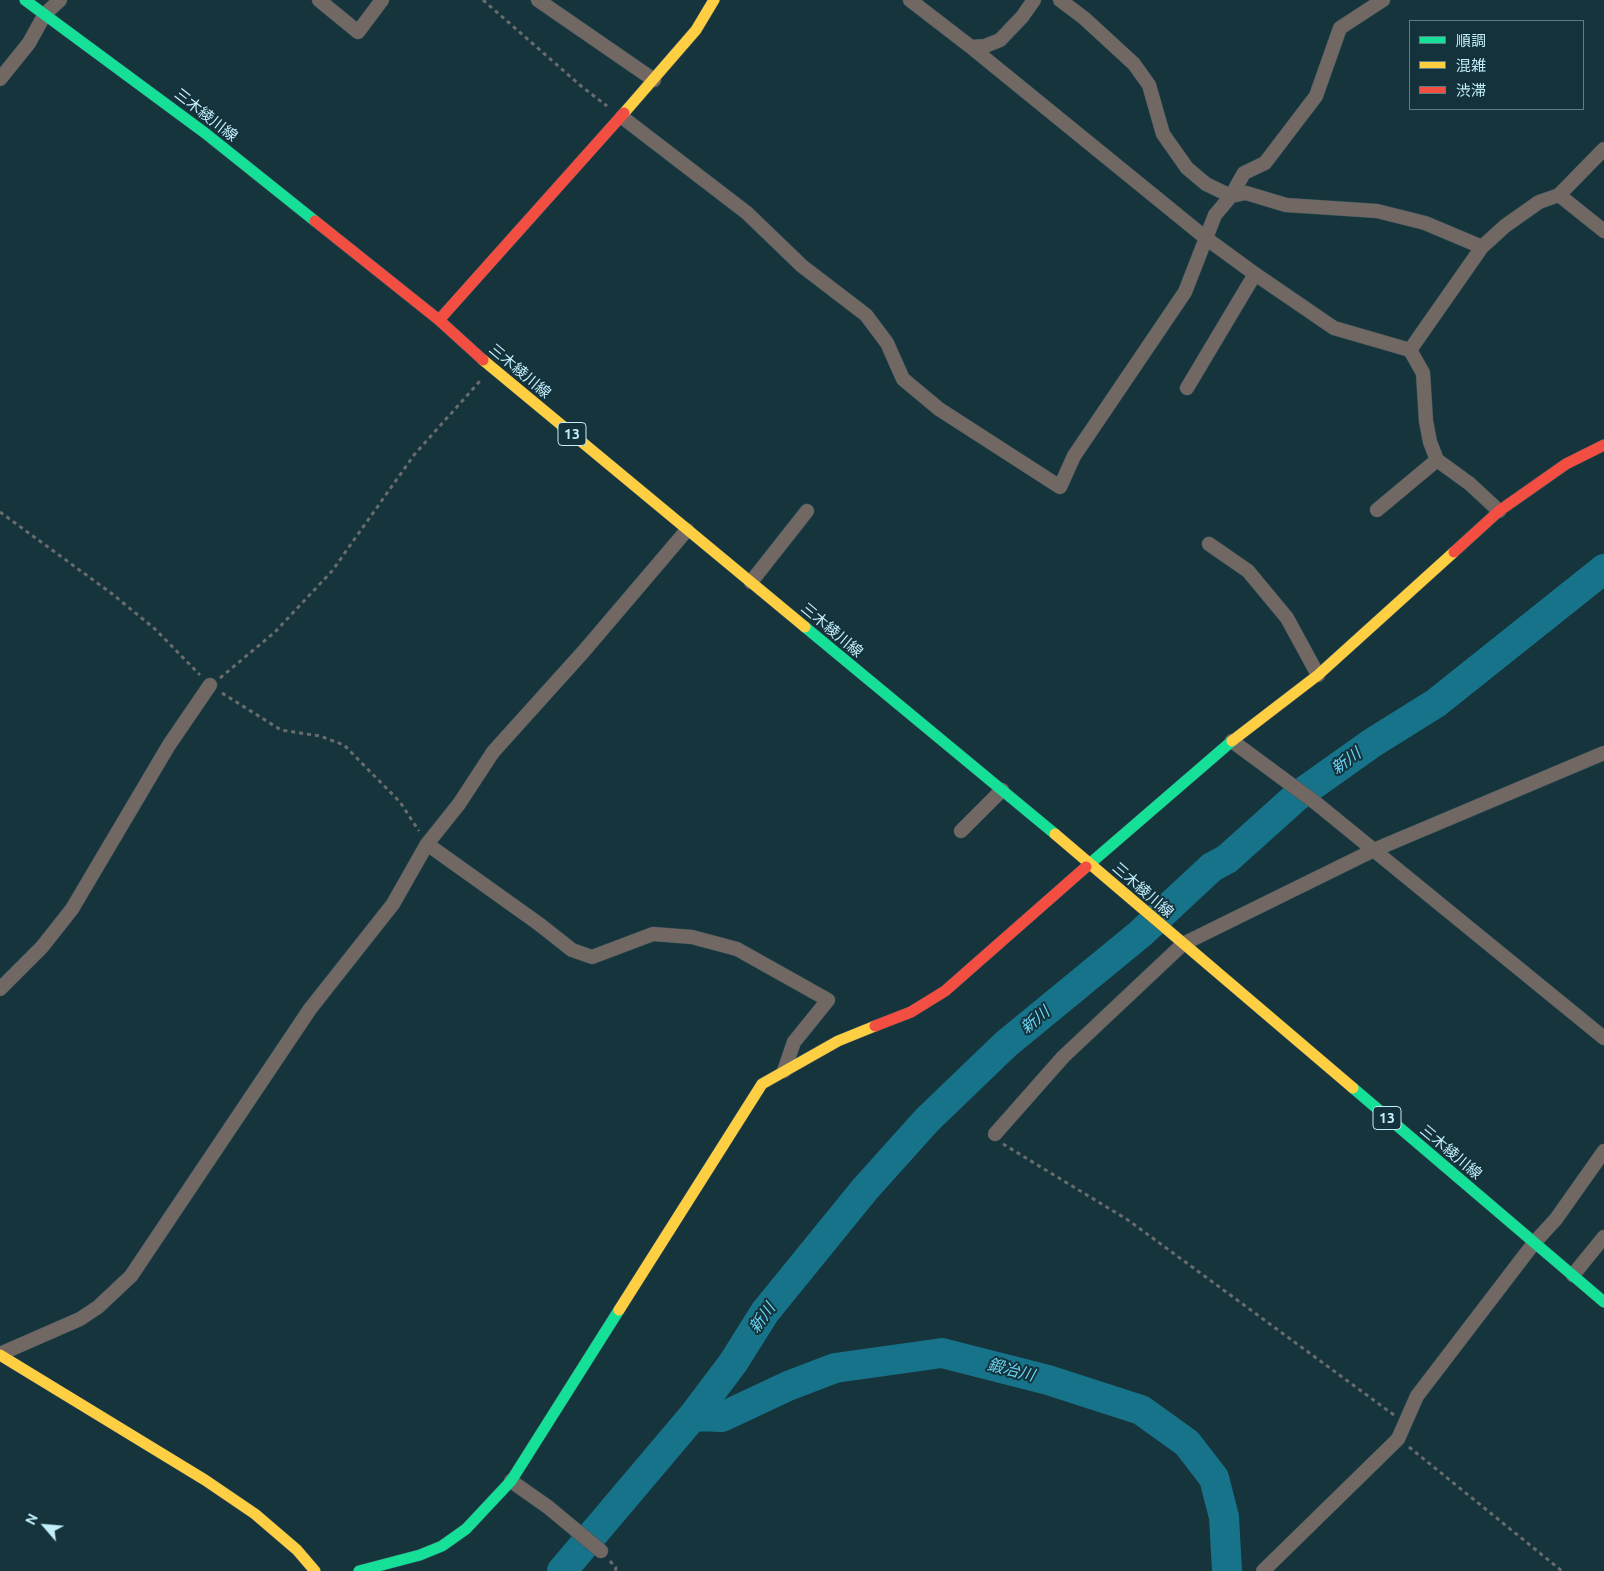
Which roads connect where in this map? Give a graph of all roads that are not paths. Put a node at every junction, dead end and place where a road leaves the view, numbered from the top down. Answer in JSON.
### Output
{"nodes":[{"id":1,"x":25,"y":0,"type":"edge"},
{"id":2,"x":60,"y":0,"type":"edge"},
{"id":3,"x":319,"y":0,"type":"edge"},
{"id":4,"x":382,"y":0,"type":"edge"},
{"id":5,"x":538,"y":0,"type":"edge"},
{"id":6,"x":714,"y":0,"type":"edge"},
{"id":7,"x":910,"y":0,"type":"edge"},
{"id":8,"x":1034,"y":0,"type":"edge"},
{"id":9,"x":1060,"y":0,"type":"edge"},
{"id":10,"x":1383,"y":0,"type":"edge"},
{"id":11,"x":45,"y":14,"type":"junction"},
{"id":12,"x":971,"y":47,"type":"junction"},
{"id":13,"x":0,"y":79,"type":"edge"},
{"id":14,"x":654,"y":80,"type":"junction"},
{"id":15,"x":622,"y":117,"type":"junction"},
{"id":16,"x":1604,"y":149,"type":"edge"},
{"id":17,"x":1559,"y":195,"type":"junction"},
{"id":18,"x":1231,"y":196,"type":"junction"},
{"id":19,"x":1604,"y":231,"type":"edge"},
{"id":20,"x":1207,"y":239,"type":"junction"},
{"id":21,"x":1482,"y":247,"type":"junction"},
{"id":22,"x":1255,"y":274,"type":"junction"},
{"id":23,"x":439,"y":320,"type":"junction"},
{"id":24,"x":1410,"y":350,"type":"junction"},
{"id":25,"x":1187,"y":388,"type":"dead end"},
{"id":26,"x":1604,"y":445,"type":"edge"},
{"id":27,"x":1437,"y":460,"type":"junction"},
{"id":28,"x":1377,"y":510,"type":"dead end"},
{"id":29,"x":807,"y":511,"type":"dead end"},
{"id":30,"x":1499,"y":511,"type":"junction"},
{"id":31,"x":687,"y":530,"type":"junction"},
{"id":32,"x":1209,"y":544,"type":"dead end"},
{"id":33,"x":751,"y":582,"type":"junction"},
{"id":34,"x":1318,"y":675,"type":"junction"},
{"id":35,"x":210,"y":685,"type":"road end"},
{"id":36,"x":1232,"y":742,"type":"junction"},
{"id":37,"x":1604,"y":753,"type":"edge"},
{"id":38,"x":1002,"y":790,"type":"junction"},
{"id":39,"x":961,"y":830,"type":"dead end"},
{"id":40,"x":427,"y":844,"type":"junction"},
{"id":41,"x":1374,"y":850,"type":"junction"},
{"id":42,"x":1090,"y":863,"type":"junction"},
{"id":43,"x":1183,"y":944,"type":"junction"},
{"id":44,"x":0,"y":989,"type":"edge"},
{"id":45,"x":1604,"y":1038,"type":"edge"},
{"id":46,"x":784,"y":1071,"type":"junction"},
{"id":47,"x":995,"y":1134,"type":"road end"},
{"id":48,"x":1604,"y":1151,"type":"edge"},
{"id":49,"x":1604,"y":1237,"type":"edge"},
{"id":50,"x":1534,"y":1243,"type":"junction"},
{"id":51,"x":1573,"y":1275,"type":"junction"},
{"id":52,"x":1604,"y":1302,"type":"edge"},
{"id":53,"x":0,"y":1355,"type":"edge"},
{"id":54,"x":511,"y":1481,"type":"junction"},
{"id":55,"x":602,"y":1551,"type":"dead end"},
{"id":56,"x":315,"y":1571,"type":"edge"},
{"id":57,"x":359,"y":1571,"type":"edge"},
{"id":58,"x":1263,"y":1571,"type":"edge"}],
"edges":[{"from":1,"to":11,"type":"street","name":"三木綾川線","number":"13"},
{"from":2,"to":11,"type":"street"},
{"from":3,"to":4,"type":"street"},
{"from":5,"to":14,"type":"street"},
{"from":6,"to":14,"type":"street"},
{"from":7,"to":12,"type":"street"},
{"from":8,"to":12,"type":"street"},
{"from":9,"to":18,"type":"street"},
{"from":10,"to":18,"type":"street"},
{"from":11,"to":13,"type":"street"},
{"from":11,"to":23,"type":"street","name":"三木綾川線","number":"13"},
{"from":12,"to":20,"type":"street"},
{"from":14,"to":15,"type":"street"},
{"from":15,"to":20,"type":"street"},
{"from":15,"to":23,"type":"street"},
{"from":16,"to":17,"type":"street"},
{"from":17,"to":19,"type":"street"},
{"from":17,"to":21,"type":"street"},
{"from":18,"to":20,"type":"street"},
{"from":18,"to":21,"type":"street"},
{"from":20,"to":22,"type":"street"},
{"from":21,"to":24,"type":"street"},
{"from":22,"to":24,"type":"street"},
{"from":22,"to":25,"type":"street"},
{"from":23,"to":31,"type":"street","name":"三木綾川線","number":"13"},
{"from":24,"to":27,"type":"street"},
{"from":26,"to":30,"type":"street"},
{"from":27,"to":28,"type":"street"},
{"from":27,"to":30,"type":"street"},
{"from":29,"to":33,"type":"street"},
{"from":30,"to":34,"type":"street"},
{"from":31,"to":33,"type":"street","name":"三木綾川線","number":"13"},
{"from":31,"to":40,"type":"street"},
{"from":32,"to":34,"type":"street"},
{"from":33,"to":38,"type":"street","name":"三木綾川線","number":"13"},
{"from":34,"to":36,"type":"street"},
{"from":35,"to":44,"type":"street"},
{"from":36,"to":41,"type":"street"},
{"from":36,"to":42,"type":"street"},
{"from":37,"to":41,"type":"street"},
{"from":38,"to":39,"type":"street"},
{"from":38,"to":42,"type":"street","name":"三木綾川線","number":"13"},
{"from":40,"to":46,"type":"street"},
{"from":40,"to":53,"type":"street"},
{"from":41,"to":43,"type":"street"},
{"from":41,"to":45,"type":"street"},
{"from":42,"to":43,"type":"street","name":"三木綾川線","number":"13"},
{"from":42,"to":46,"type":"street"},
{"from":43,"to":47,"type":"street"},
{"from":43,"to":50,"type":"street","name":"三木綾川線","number":"13"},
{"from":46,"to":54,"type":"street"},
{"from":48,"to":50,"type":"street"},
{"from":49,"to":51,"type":"street"},
{"from":50,"to":51,"type":"street","name":"三木綾川線","number":"13"},
{"from":50,"to":58,"type":"street"},
{"from":51,"to":52,"type":"street","name":"三木綾川線","number":"13"},
{"from":53,"to":56,"type":"street"},
{"from":54,"to":55,"type":"street"},
{"from":54,"to":57,"type":"street"}]}
